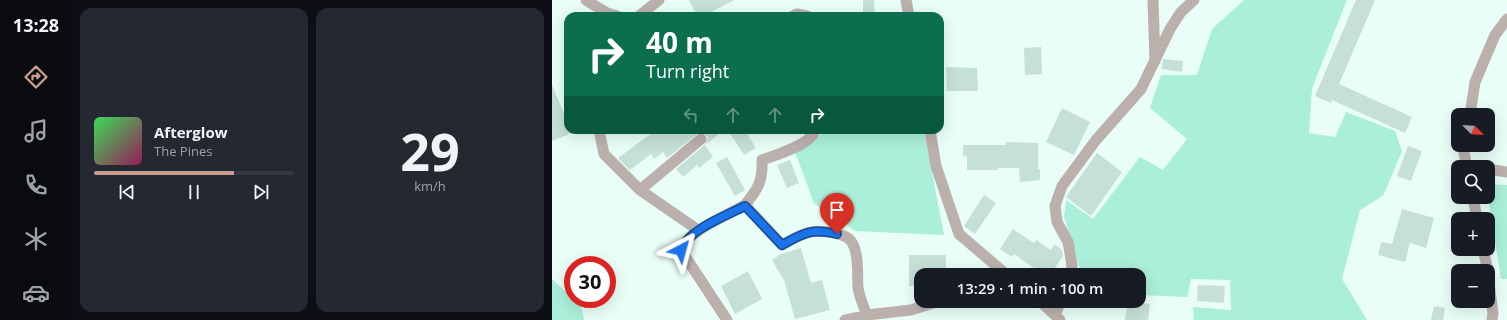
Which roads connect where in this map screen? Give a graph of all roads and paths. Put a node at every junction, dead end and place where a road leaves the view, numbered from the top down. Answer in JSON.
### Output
{"nodes":[{"id":1,"x":586,"y":0,"type":"edge"},
{"id":2,"x":659,"y":0,"type":"edge"},
{"id":3,"x":906,"y":0,"type":"edge"},
{"id":4,"x":1153,"y":0,"type":"edge"},
{"id":5,"x":1194,"y":0,"type":"edge"},
{"id":6,"x":605,"y":12,"type":"edge"},
{"id":7,"x":645,"y":12,"type":"edge"},
{"id":8,"x":908,"y":12,"type":"edge"},
{"id":9,"x":1507,"y":19,"type":"edge"},
{"id":10,"x":1156,"y":61,"type":"junction"},
{"id":11,"x":1471,"y":108,"type":"edge"},
{"id":12,"x":600,"y":134,"type":"edge"},
{"id":13,"x":813,"y":134,"type":"edge"},
{"id":14,"x":931,"y":134,"type":"edge"},
{"id":15,"x":701,"y":139,"type":"dead end"},
{"id":16,"x":1495,"y":170,"type":"edge"},
{"id":17,"x":1507,"y":172,"type":"edge"},
{"id":18,"x":640,"y":190,"type":"junction"},
{"id":19,"x":745,"y":206,"type":"junction"},
{"id":20,"x":698,"y":230,"type":"junction"},
{"id":21,"x":999,"y":268,"type":"edge"},
{"id":22,"x":1072,"y":268,"type":"edge"},
{"id":23,"x":924,"y":308,"type":"edge"},
{"id":24,"x":1047,"y":308,"type":"edge"},
{"id":25,"x":1060,"y":308,"type":"edge"},
{"id":26,"x":1492,"y":308,"type":"edge"},
{"id":27,"x":867,"y":315,"type":"junction"},
{"id":28,"x":909,"y":315,"type":"edge"},
{"id":29,"x":1058,"y":318,"type":"edge"},
{"id":30,"x":727,"y":320,"type":"edge"},
{"id":31,"x":846,"y":320,"type":"edge"},
{"id":32,"x":1492,"y":320,"type":"edge"}],
"edges":[{"from":1,"to":6,"type":"street"},
{"from":2,"to":7,"type":"street"},
{"from":3,"to":8,"type":"street"},
{"from":4,"to":10,"type":"street"},
{"from":5,"to":10,"type":"street"},
{"from":9,"to":11,"type":"street"},
{"from":10,"to":22,"type":"street"},
{"from":12,"to":18,"type":"street"},
{"from":13,"to":19,"type":"street"},
{"from":14,"to":21,"type":"street"},
{"from":15,"to":18,"type":"street"},
{"from":16,"to":17,"type":"street"},
{"from":18,"to":20,"type":"street"},
{"from":19,"to":20,"type":"street"},
{"from":19,"to":27,"type":"street"},
{"from":20,"to":30,"type":"street"},
{"from":23,"to":28,"type":"street"},
{"from":24,"to":29,"type":"street"},
{"from":25,"to":29,"type":"street"},
{"from":26,"to":32,"type":"street"},
{"from":27,"to":28,"type":"street"},
{"from":27,"to":31,"type":"street"}]}
